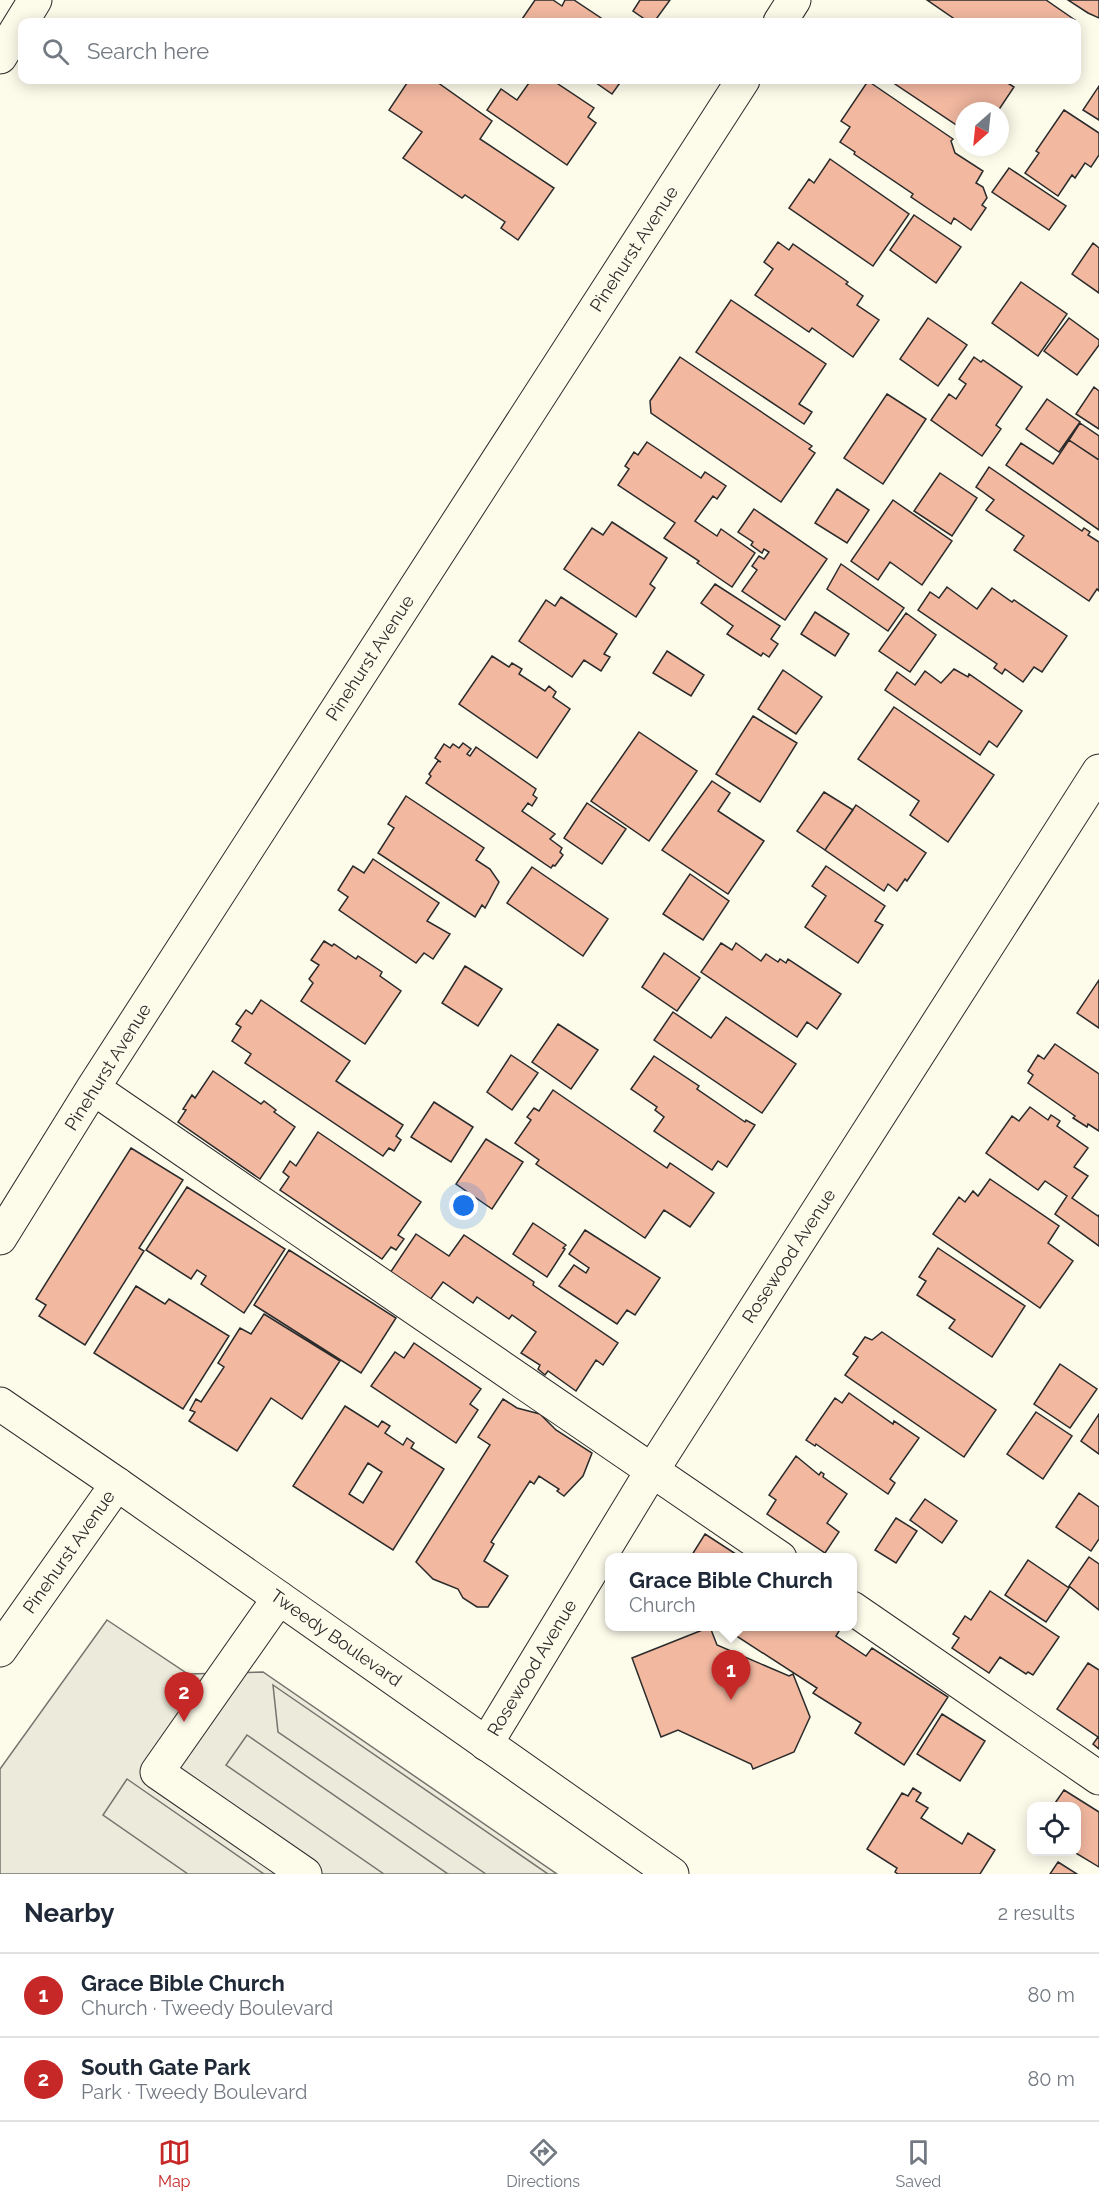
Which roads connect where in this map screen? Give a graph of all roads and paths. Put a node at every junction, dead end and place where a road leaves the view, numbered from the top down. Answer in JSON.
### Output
{"nodes":[{"id":1,"x":34,"y":0,"type":"edge"},
{"id":2,"x":794,"y":0,"type":"edge"},
{"id":3,"x":23,"y":18,"type":"edge"},
{"id":4,"x":783,"y":18,"type":"edge"},
{"id":5,"x":18,"y":27,"type":"edge"},
{"id":6,"x":0,"y":57,"type":"edge"},
{"id":7,"x":740,"y":84,"type":"edge"},
{"id":8,"x":1099,"y":771,"type":"edge"},
{"id":9,"x":93,"y":1088,"type":"junction"},
{"id":10,"x":0,"y":1238,"type":"edge"},
{"id":11,"x":0,"y":1404,"type":"edge"},
{"id":12,"x":653,"y":1469,"type":"junction"},
{"id":13,"x":117,"y":1484,"type":"junction"},
{"id":14,"x":774,"y":1553,"type":"edge"},
{"id":15,"x":279,"y":1598,"type":"junction"},
{"id":16,"x":857,"y":1611,"type":"edge"},
{"id":17,"x":0,"y":1650,"type":"edge"},
{"id":18,"x":486,"y":1744,"type":"junction"},
{"id":19,"x":1099,"y":1778,"type":"edge"},
{"id":20,"x":306,"y":1874,"type":"edge"},
{"id":21,"x":672,"y":1874,"type":"edge"}],
"edges":[{"from":1,"to":3,"type":"street"},
{"from":2,"to":4,"type":"street"},
{"from":5,"to":6,"type":"street"},
{"from":7,"to":9,"type":"street","name":"Pinehurst Avenue"},
{"from":8,"to":12,"type":"street","name":"Rosewood Avenue"},
{"from":9,"to":10,"type":"street","name":"Pinehurst Avenue"},
{"from":9,"to":12,"type":"street"},
{"from":11,"to":13,"type":"street","name":"Tweedy Boulevard"},
{"from":12,"to":14,"type":"street"},
{"from":12,"to":18,"type":"street","name":"Rosewood Avenue"},
{"from":13,"to":15,"type":"street","name":"Tweedy Boulevard"},
{"from":13,"to":17,"type":"street","name":"Pinehurst Avenue"},
{"from":15,"to":18,"type":"street","name":"Tweedy Boulevard"},
{"from":15,"to":20,"type":"street"},
{"from":16,"to":19,"type":"street"},
{"from":18,"to":21,"type":"street","name":"Tweedy Boulevard"}]}
